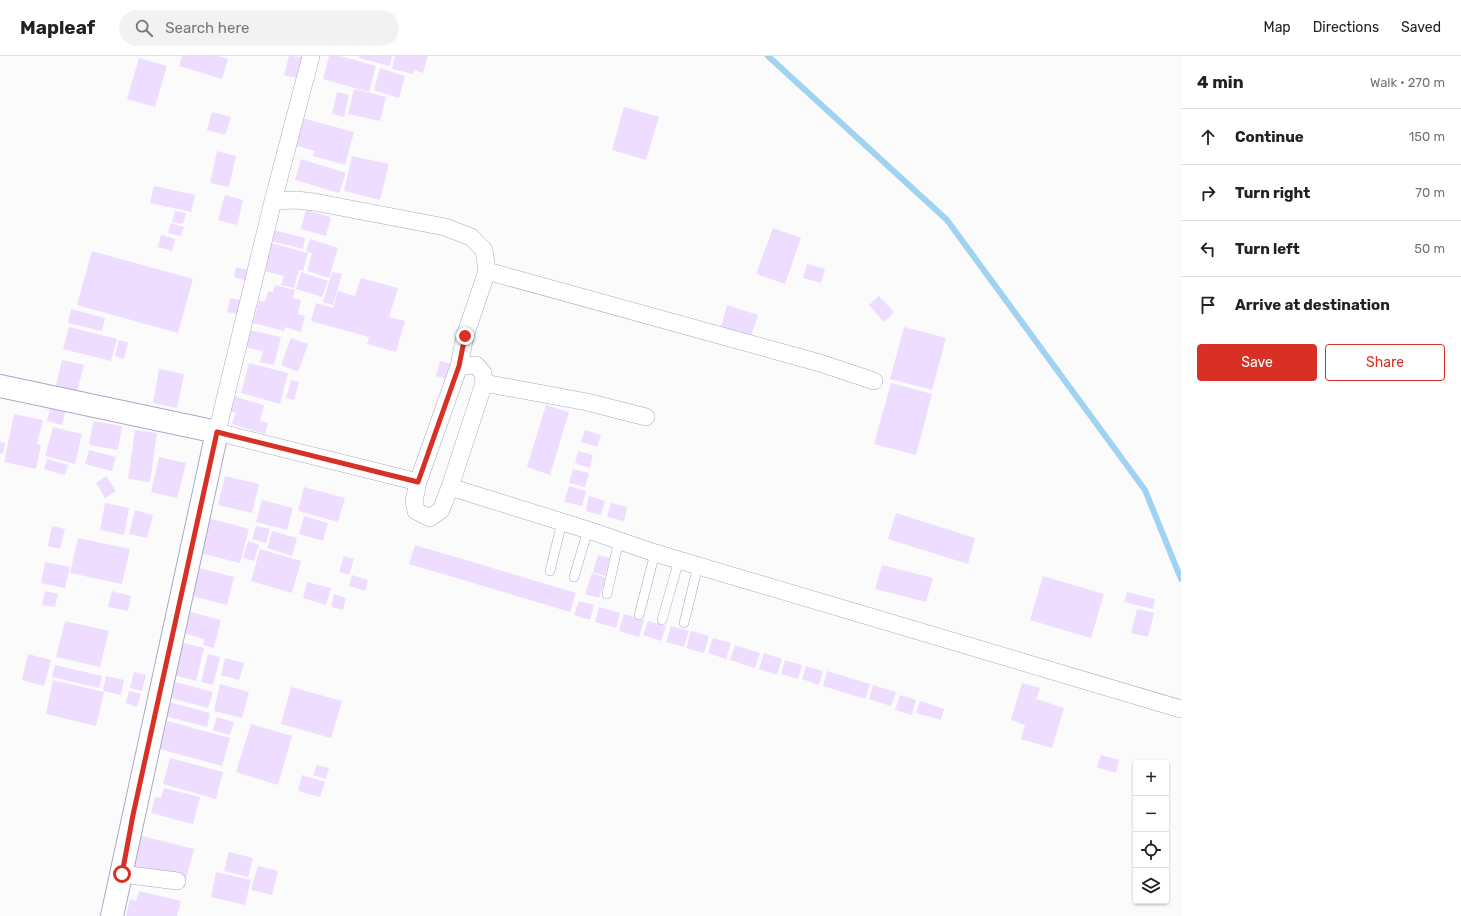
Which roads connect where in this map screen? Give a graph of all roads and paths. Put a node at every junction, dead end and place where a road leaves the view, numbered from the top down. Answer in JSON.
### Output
{"nodes":[{"id":1,"x":311,"y":56,"type":"edge"},
{"id":2,"x":273,"y":201,"type":"junction"},
{"id":3,"x":487,"y":271,"type":"junction"},
{"id":4,"x":459,"y":366,"type":"junction"},
{"id":5,"x":874,"y":381,"type":"dead end"},
{"id":6,"x":484,"y":383,"type":"junction"},
{"id":7,"x":0,"y":386,"type":"edge"},
{"id":8,"x":646,"y":417,"type":"dead end"},
{"id":9,"x":217,"y":432,"type":"junction"},
{"id":10,"x":418,"y":482,"type":"junction"},
{"id":11,"x":450,"y":487,"type":"junction"},
{"id":12,"x":562,"y":522,"type":"junction"},
{"id":13,"x":588,"y":530,"type":"junction"},
{"id":14,"x":619,"y":540,"type":"junction"},
{"id":15,"x":655,"y":553,"type":"junction"},
{"id":16,"x":680,"y":560,"type":"junction"},
{"id":17,"x":698,"y":566,"type":"junction"},
{"id":18,"x":550,"y":571,"type":"dead end"},
{"id":19,"x":574,"y":577,"type":"dead end"},
{"id":20,"x":607,"y":594,"type":"dead end"},
{"id":21,"x":639,"y":615,"type":"dead end"},
{"id":22,"x":662,"y":620,"type":"dead end"},
{"id":23,"x":684,"y":623,"type":"dead end"},
{"id":24,"x":1181,"y":709,"type":"edge"},
{"id":25,"x":122,"y":874,"type":"junction"},
{"id":26,"x":177,"y":881,"type":"dead end"},
{"id":27,"x":112,"y":916,"type":"edge"}],
"edges":[{"from":1,"to":2,"type":"street"},
{"from":2,"to":3,"type":"street"},
{"from":2,"to":9,"type":"street"},
{"from":3,"to":4,"type":"street"},
{"from":3,"to":5,"type":"street"},
{"from":4,"to":6,"type":"street"},
{"from":4,"to":10,"type":"street"},
{"from":6,"to":8,"type":"street"},
{"from":6,"to":11,"type":"street"},
{"from":7,"to":9,"type":"street"},
{"from":9,"to":10,"type":"street"},
{"from":9,"to":25,"type":"street"},
{"from":10,"to":11,"type":"street"},
{"from":11,"to":12,"type":"street"},
{"from":12,"to":13,"type":"street"},
{"from":12,"to":18,"type":"lane"},
{"from":13,"to":14,"type":"street"},
{"from":13,"to":19,"type":"lane"},
{"from":14,"to":15,"type":"street"},
{"from":14,"to":20,"type":"lane"},
{"from":15,"to":16,"type":"street"},
{"from":15,"to":21,"type":"lane"},
{"from":16,"to":17,"type":"street"},
{"from":16,"to":22,"type":"lane"},
{"from":17,"to":23,"type":"lane"},
{"from":17,"to":24,"type":"street"},
{"from":25,"to":26,"type":"street"},
{"from":25,"to":27,"type":"street"}]}
